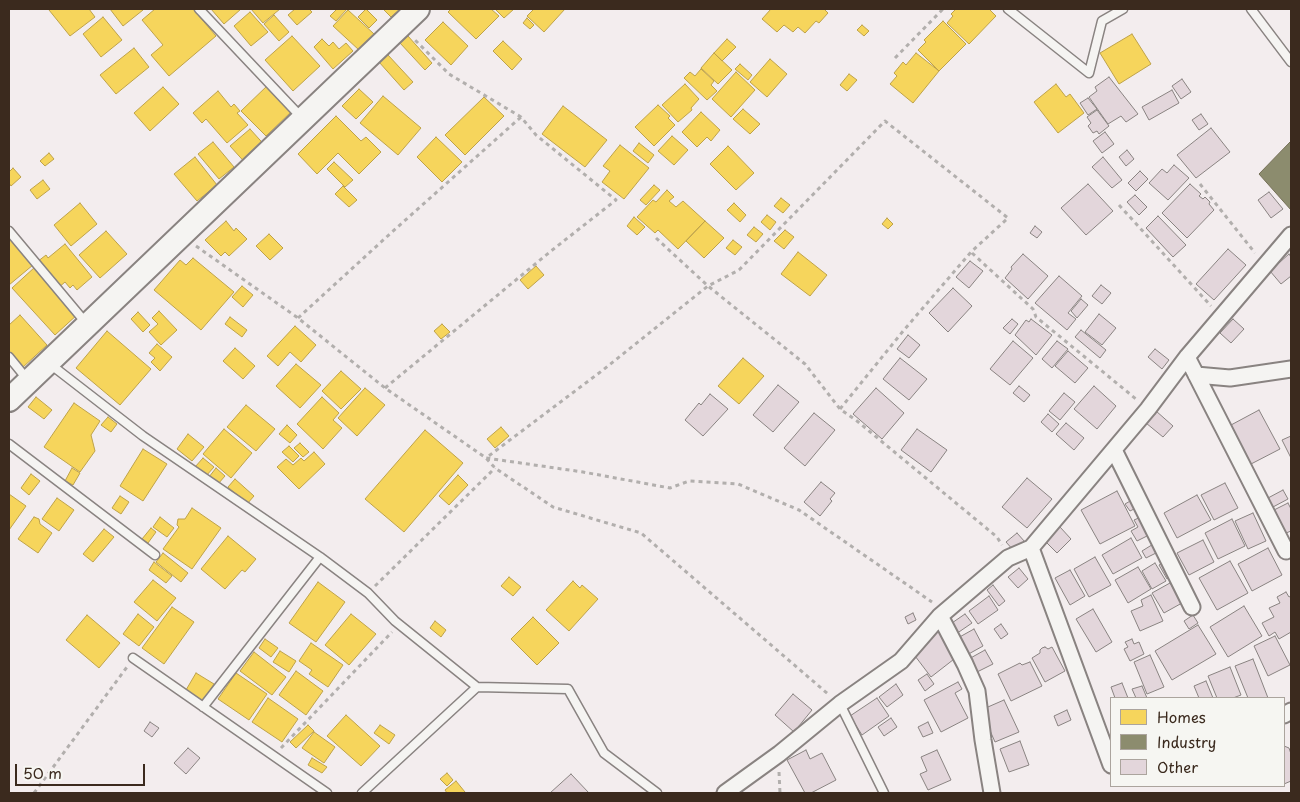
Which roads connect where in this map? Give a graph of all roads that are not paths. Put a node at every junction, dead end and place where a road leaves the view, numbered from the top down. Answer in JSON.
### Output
{"nodes":[{"id":1,"x":199,"y":9,"type":"edge"},
{"id":2,"x":418,"y":9,"type":"edge"},
{"id":3,"x":1008,"y":9,"type":"edge"},
{"id":4,"x":1124,"y":9,"type":"edge"},
{"id":5,"x":1251,"y":9,"type":"edge"},
{"id":6,"x":1291,"y":62,"type":"edge"},
{"id":7,"x":303,"y":119,"type":"junction"},
{"id":8,"x":9,"y":232,"type":"edge"},
{"id":9,"x":1291,"y":234,"type":"edge"},
{"id":10,"x":88,"y":324,"type":"junction"},
{"id":11,"x":9,"y":357,"type":"edge"},
{"id":12,"x":1187,"y":357,"type":"junction"},
{"id":13,"x":48,"y":363,"type":"junction"},
{"id":14,"x":1291,"y":369,"type":"edge"},
{"id":15,"x":1196,"y":374,"type":"junction"},
{"id":16,"x":28,"y":381,"type":"junction"},
{"id":17,"x":9,"y":400,"type":"edge"},
{"id":18,"x":9,"y":444,"type":"edge"},
{"id":19,"x":1114,"y":450,"type":"junction"},
{"id":20,"x":1030,"y":548,"type":"junction"},
{"id":21,"x":1286,"y":551,"type":"dead end"},
{"id":22,"x":155,"y":555,"type":"dead end"},
{"id":23,"x":320,"y":557,"type":"junction"},
{"id":24,"x":1192,"y":607,"type":"dead end"},
{"id":25,"x":943,"y":614,"type":"junction"},
{"id":26,"x":133,"y":658,"type":"road end"},
{"id":27,"x":477,"y":687,"type":"junction"},
{"id":28,"x":840,"y":704,"type":"junction"},
{"id":29,"x":203,"y":707,"type":"junction"},
{"id":30,"x":1110,"y":762,"type":"edge"},
{"id":31,"x":327,"y":793,"type":"edge"},
{"id":32,"x":362,"y":793,"type":"edge"},
{"id":33,"x":657,"y":793,"type":"edge"},
{"id":34,"x":725,"y":793,"type":"edge"},
{"id":35,"x":884,"y":793,"type":"edge"},
{"id":36,"x":992,"y":793,"type":"edge"}],
"edges":[{"from":1,"to":7,"type":"lane"},
{"from":2,"to":7,"type":"street"},
{"from":3,"to":4,"type":"lane"},
{"from":5,"to":6,"type":"lane"},
{"from":7,"to":10,"type":"street"},
{"from":8,"to":10,"type":"lane"},
{"from":9,"to":12,"type":"street"},
{"from":10,"to":13,"type":"street"},
{"from":11,"to":16,"type":"lane"},
{"from":12,"to":15,"type":"street"},
{"from":12,"to":19,"type":"street"},
{"from":13,"to":16,"type":"street"},
{"from":13,"to":23,"type":"lane"},
{"from":14,"to":15,"type":"street"},
{"from":15,"to":21,"type":"street"},
{"from":16,"to":17,"type":"street"},
{"from":18,"to":22,"type":"lane"},
{"from":19,"to":20,"type":"street"},
{"from":19,"to":24,"type":"street"},
{"from":20,"to":25,"type":"street"},
{"from":20,"to":30,"type":"street"},
{"from":23,"to":27,"type":"lane"},
{"from":23,"to":29,"type":"lane"},
{"from":25,"to":28,"type":"street"},
{"from":25,"to":36,"type":"street"},
{"from":26,"to":29,"type":"lane"},
{"from":27,"to":32,"type":"lane"},
{"from":27,"to":33,"type":"lane"},
{"from":28,"to":34,"type":"street"},
{"from":28,"to":35,"type":"lane"},
{"from":29,"to":31,"type":"lane"}]}
